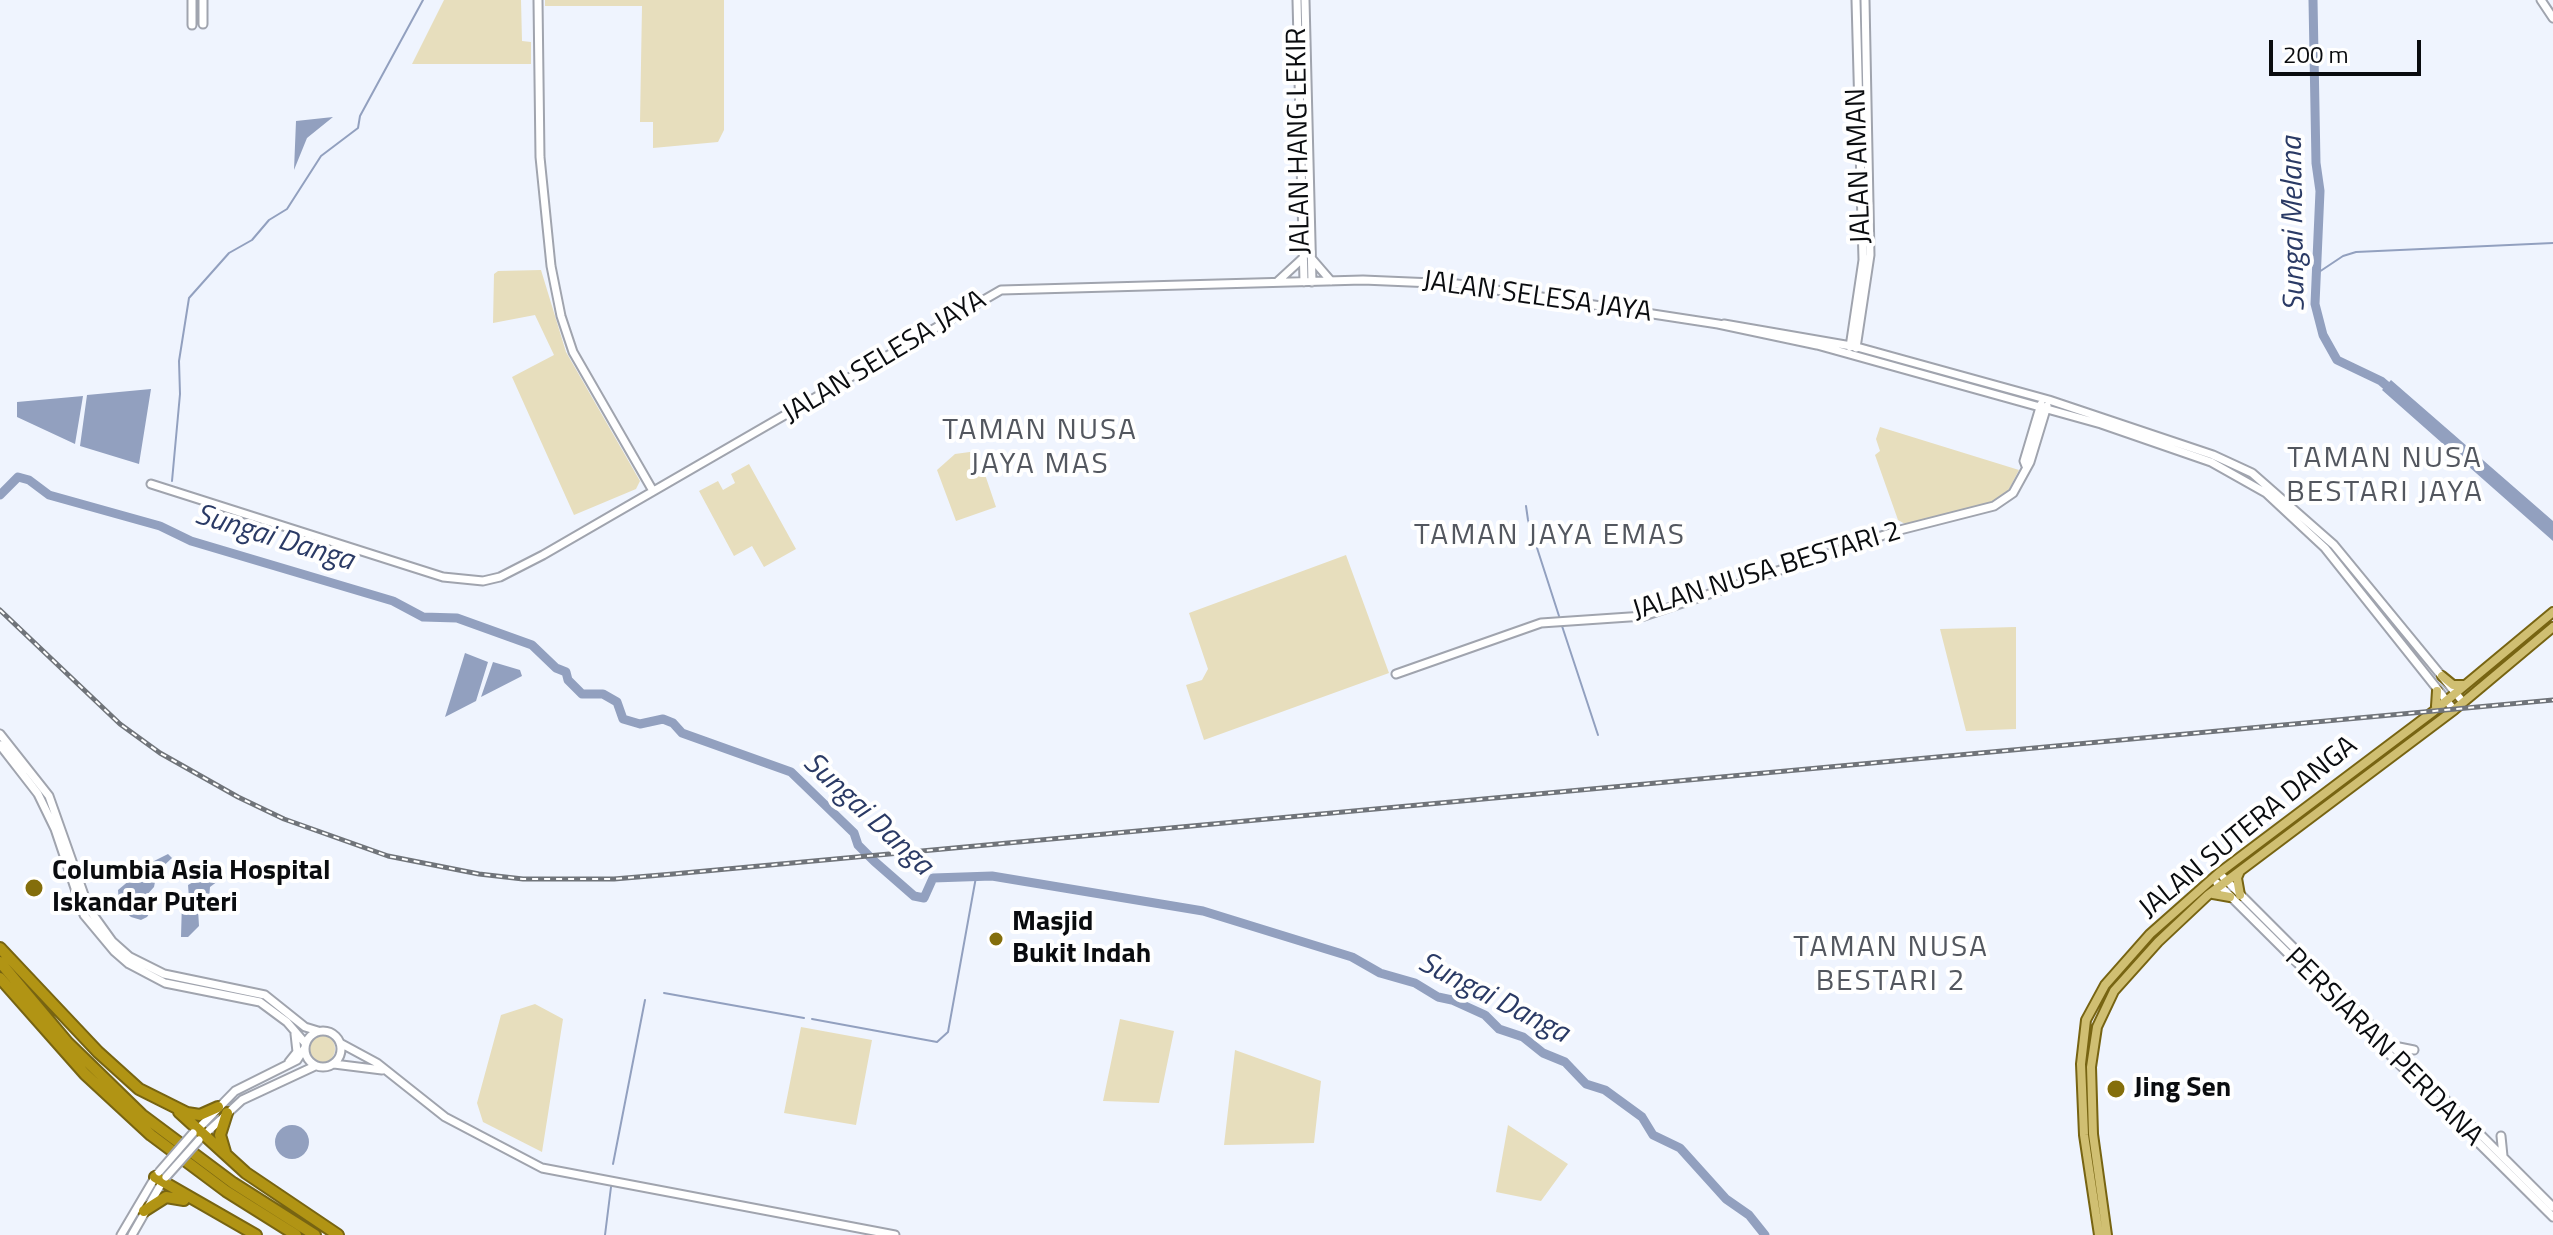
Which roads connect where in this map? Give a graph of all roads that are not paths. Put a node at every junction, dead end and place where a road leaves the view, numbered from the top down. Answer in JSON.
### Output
{"nodes":[{"id":1,"x":192,"y":0,"type":"edge"},
{"id":2,"x":203,"y":0,"type":"edge"},
{"id":3,"x":538,"y":0,"type":"edge"},
{"id":4,"x":1297,"y":0,"type":"edge"},
{"id":5,"x":1305,"y":0,"type":"edge"},
{"id":6,"x":1856,"y":0,"type":"edge"},
{"id":7,"x":1865,"y":0,"type":"edge"},
{"id":8,"x":2541,"y":0,"type":"edge"},
{"id":9,"x":2553,"y":18,"type":"edge"},
{"id":10,"x":203,"y":24,"type":"dead end"},
{"id":11,"x":192,"y":25,"type":"dead end"},
{"id":12,"x":1307,"y":258,"type":"junction"},
{"id":13,"x":1331,"y":281,"type":"junction"},
{"id":14,"x":1308,"y":282,"type":"junction"},
{"id":15,"x":1276,"y":283,"type":"junction"},
{"id":16,"x":1718,"y":324,"type":"junction"},
{"id":17,"x":1856,"y":331,"type":"junction"},
{"id":18,"x":1819,"y":338,"type":"junction"},
{"id":19,"x":1853,"y":350,"type":"junction"},
{"id":20,"x":1898,"y":360,"type":"junction"},
{"id":21,"x":2044,"y":403,"type":"junction"},
{"id":22,"x":151,"y":484,"type":"dead end"},
{"id":23,"x":653,"y":491,"type":"junction"},
{"id":24,"x":2553,"y":612,"type":"edge"},
{"id":25,"x":2553,"y":627,"type":"edge"},
{"id":26,"x":1396,"y":674,"type":"dead end"},
{"id":27,"x":2442,"y":676,"type":"junction"},
{"id":28,"x":2464,"y":685,"type":"junction"},
{"id":29,"x":2437,"y":691,"type":"junction"},
{"id":30,"x":2455,"y":693,"type":"junction"},
{"id":31,"x":2446,"y":700,"type":"junction"},
{"id":32,"x":2463,"y":702,"type":"junction"},
{"id":33,"x":2454,"y":710,"type":"junction"},
{"id":34,"x":2434,"y":711,"type":"junction"},
{"id":35,"x":0,"y":734,"type":"edge"},
{"id":36,"x":0,"y":745,"type":"edge"},
{"id":37,"x":66,"y":847,"type":"junction"},
{"id":38,"x":2241,"y":870,"type":"junction"},
{"id":39,"x":2216,"y":876,"type":"junction"},
{"id":40,"x":2223,"y":884,"type":"junction"},
{"id":41,"x":2208,"y":895,"type":"junction"},
{"id":42,"x":2235,"y":896,"type":"junction"},
{"id":43,"x":0,"y":948,"type":"edge"},
{"id":44,"x":0,"y":962,"type":"edge"},
{"id":45,"x":0,"y":978,"type":"edge"},
{"id":46,"x":268,"y":1001,"type":"junction"},
{"id":47,"x":293,"y":1028,"type":"junction"},
{"id":48,"x":318,"y":1031,"type":"junction"},
{"id":49,"x":340,"y":1043,"type":"junction"},
{"id":50,"x":305,"y":1046,"type":"junction"},
{"id":51,"x":2392,"y":1046,"type":"junction"},
{"id":52,"x":2414,"y":1050,"type":"dead end"},
{"id":53,"x":334,"y":1064,"type":"junction"},
{"id":54,"x":315,"y":1066,"type":"junction"},
{"id":55,"x":282,"y":1069,"type":"junction"},
{"id":56,"x":384,"y":1070,"type":"junction"},
{"id":57,"x":167,"y":1104,"type":"junction"},
{"id":58,"x":222,"y":1110,"type":"junction"},
{"id":59,"x":199,"y":1134,"type":"junction"},
{"id":60,"x":2501,"y":1136,"type":"dead end"},
{"id":61,"x":2503,"y":1156,"type":"junction"},
{"id":62,"x":231,"y":1161,"type":"junction"},
{"id":63,"x":160,"y":1177,"type":"junction"},
{"id":64,"x":198,"y":1203,"type":"junction"},
{"id":65,"x":2553,"y":1207,"type":"edge"},
{"id":66,"x":144,"y":1211,"type":"junction"},
{"id":67,"x":2553,"y":1217,"type":"edge"},
{"id":68,"x":121,"y":1235,"type":"edge"},
{"id":69,"x":132,"y":1235,"type":"edge"},
{"id":70,"x":256,"y":1235,"type":"edge"},
{"id":71,"x":296,"y":1235,"type":"edge"},
{"id":72,"x":315,"y":1235,"type":"edge"},
{"id":73,"x":338,"y":1235,"type":"edge"},
{"id":74,"x":895,"y":1235,"type":"edge"},
{"id":75,"x":2099,"y":1235,"type":"edge"},
{"id":76,"x":2107,"y":1235,"type":"edge"}],
"edges":[{"from":1,"to":11,"type":"street"},
{"from":2,"to":10,"type":"street"},
{"from":3,"to":23,"type":"street"},
{"from":4,"to":12,"type":"street","name":"JALAN HANG LEKIR"},
{"from":5,"to":12,"type":"street","name":"JALAN HANG LEKIR"},
{"from":6,"to":17,"type":"street","name":"JALAN AMAN"},
{"from":7,"to":17,"type":"street","name":"JALAN AMAN"},
{"from":8,"to":9,"type":"street"},
{"from":12,"to":13,"type":"street"},
{"from":12,"to":14,"type":"street","name":"JALAN HANG LEKIR"},
{"from":12,"to":15,"type":"street"},
{"from":13,"to":14,"type":"street","name":"JALAN SELESA JAYA"},
{"from":13,"to":16,"type":"street","name":"JALAN SELESA JAYA"},
{"from":14,"to":15,"type":"street","name":"JALAN SELESA JAYA"},
{"from":15,"to":23,"type":"street","name":"JALAN SELESA JAYA"},
{"from":16,"to":18,"type":"street","name":"JALAN SELESA JAYA"},
{"from":16,"to":19,"type":"street","name":"JALAN SELESA JAYA"},
{"from":17,"to":18,"type":"street"},
{"from":17,"to":19,"type":"street"},
{"from":17,"to":20,"type":"street"},
{"from":18,"to":19,"type":"street","name":"JALAN SELESA JAYA"},
{"from":19,"to":20,"type":"street","name":"JALAN SELESA JAYA"},
{"from":19,"to":21,"type":"street","name":"JALAN SELESA JAYA"},
{"from":20,"to":21,"type":"street","name":"JALAN SELESA JAYA"},
{"from":21,"to":26,"type":"street","name":"JALAN NUSA BESTARI 2"},
{"from":21,"to":27,"type":"street","name":"JALAN SELESA JAYA"},
{"from":21,"to":29,"type":"street","name":"JALAN SELESA JAYA"},
{"from":22,"to":23,"type":"street","name":"JALAN SELESA JAYA"},
{"from":24,"to":28,"type":"main road","name":"JALAN SUTERA DANGA"},
{"from":25,"to":32,"type":"main road","name":"JALAN SUTERA DANGA"},
{"from":27,"to":28,"type":"main road"},
{"from":27,"to":30,"type":"street","name":"JALAN SELESA JAYA"},
{"from":28,"to":30,"type":"main road","name":"JALAN SUTERA DANGA"},
{"from":29,"to":31,"type":"street","name":"JALAN SELESA JAYA"},
{"from":29,"to":34,"type":"main road"},
{"from":30,"to":31,"type":"main road","name":"JALAN SUTERA DANGA"},
{"from":30,"to":32,"type":"street","name":"JALAN SELESA JAYA"},
{"from":31,"to":33,"type":"street","name":"JALAN SELESA JAYA"},
{"from":31,"to":34,"type":"main road","name":"JALAN SUTERA DANGA"},
{"from":32,"to":33,"type":"main road","name":"JALAN SUTERA DANGA"},
{"from":33,"to":38,"type":"main road","name":"JALAN SUTERA DANGA"},
{"from":34,"to":39,"type":"main road","name":"JALAN SUTERA DANGA"},
{"from":35,"to":37,"type":"street"},
{"from":36,"to":37,"type":"street"},
{"from":37,"to":46,"type":"street"},
{"from":38,"to":40,"type":"main road","name":"JALAN SUTERA DANGA"},
{"from":38,"to":42,"type":"main road"},
{"from":39,"to":40,"type":"street","name":"PERSIARAN PERDANA"},
{"from":39,"to":75,"type":"main road","name":"JALAN SUTERA DANGA"},
{"from":40,"to":41,"type":"main road","name":"JALAN SUTERA DANGA"},
{"from":40,"to":42,"type":"street","name":"PERSIARAN PERDANA"},
{"from":41,"to":42,"type":"main road"},
{"from":41,"to":76,"type":"main road","name":"JALAN SUTERA DANGA"},
{"from":42,"to":51,"type":"street","name":"PERSIARAN PERDANA"},
{"from":42,"to":67,"type":"street","name":"PERSIARAN PERDANA"},
{"from":43,"to":57,"type":"highway"},
{"from":44,"to":72,"type":"highway"},
{"from":45,"to":71,"type":"highway"},
{"from":46,"to":47,"type":"street"},
{"from":46,"to":48,"type":"street"},
{"from":47,"to":50,"type":"street"},
{"from":47,"to":55,"type":"street"},
{"from":48,"to":49,"type":"street"},
{"from":48,"to":50,"type":"street"},
{"from":49,"to":53,"type":"street"},
{"from":49,"to":56,"type":"street"},
{"from":50,"to":54,"type":"street"},
{"from":50,"to":55,"type":"street"},
{"from":51,"to":52,"type":"street"},
{"from":51,"to":61,"type":"street","name":"PERSIARAN PERDANA"},
{"from":53,"to":54,"type":"street"},
{"from":53,"to":56,"type":"street"},
{"from":54,"to":58,"type":"street"},
{"from":55,"to":58,"type":"street"},
{"from":56,"to":74,"type":"street"},
{"from":57,"to":58,"type":"highway"},
{"from":57,"to":59,"type":"highway"},
{"from":58,"to":59,"type":"street"},
{"from":58,"to":62,"type":"highway"},
{"from":59,"to":62,"type":"highway"},
{"from":59,"to":63,"type":"street","bridge":true},
{"from":60,"to":61,"type":"street"},
{"from":61,"to":65,"type":"street","name":"PERSIARAN PERDANA"},
{"from":62,"to":73,"type":"highway"},
{"from":63,"to":64,"type":"highway"},
{"from":63,"to":66,"type":"street"},
{"from":63,"to":68,"type":"street"},
{"from":64,"to":66,"type":"highway"},
{"from":64,"to":70,"type":"highway"},
{"from":66,"to":69,"type":"street"}]}
